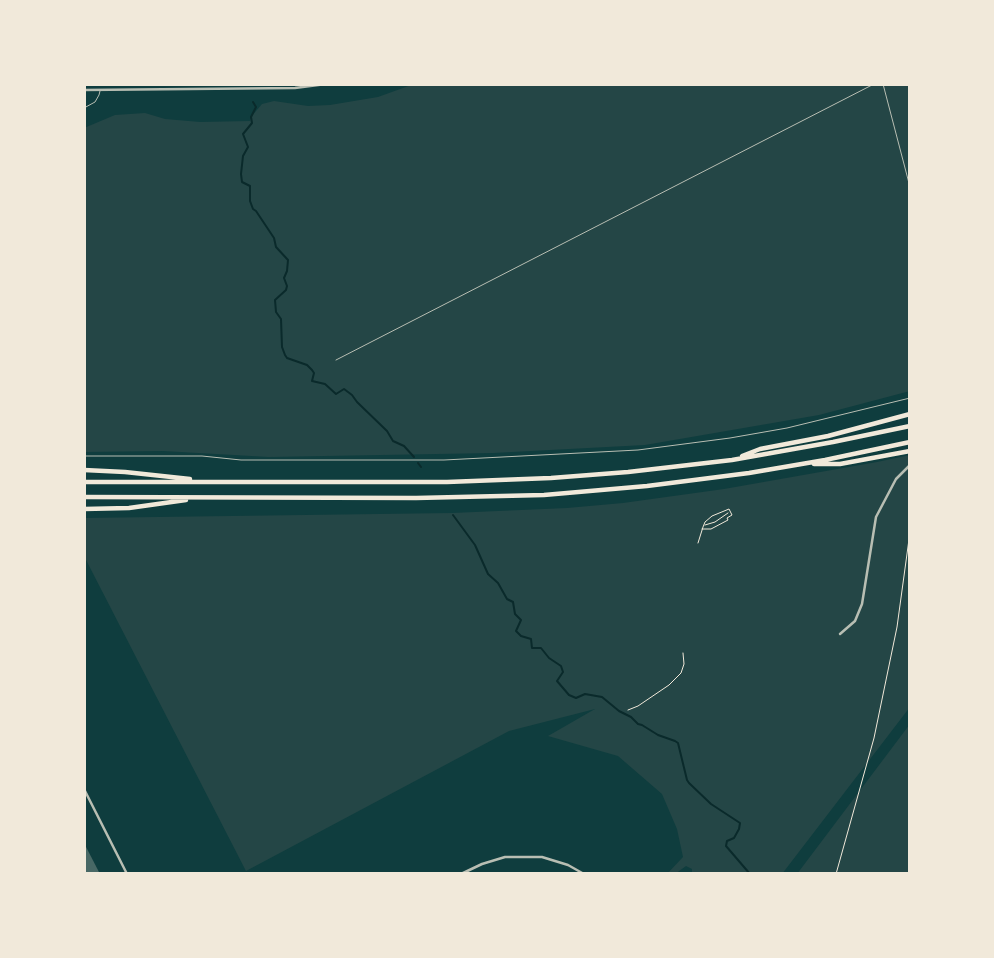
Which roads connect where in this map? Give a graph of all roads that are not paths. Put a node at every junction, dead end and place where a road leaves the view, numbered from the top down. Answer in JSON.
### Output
{"nodes":[{"id":1,"x":326,"y":84,"type":"edge"},
{"id":2,"x":874,"y":84,"type":"edge"},
{"id":3,"x":884,"y":84,"type":"edge"},
{"id":4,"x":84,"y":90,"type":"edge"},
{"id":5,"x":100,"y":90,"type":"junction"},
{"id":6,"x":84,"y":108,"type":"edge"},
{"id":7,"x":910,"y":187,"type":"edge"},
{"id":8,"x":336,"y":360,"type":"dead end"},
{"id":9,"x":910,"y":398,"type":"edge"},
{"id":10,"x":910,"y":414,"type":"edge"},
{"id":11,"x":910,"y":426,"type":"edge"},
{"id":12,"x":910,"y":442,"type":"edge"},
{"id":13,"x":910,"y":451,"type":"edge"},
{"id":14,"x":84,"y":456,"type":"edge"},
{"id":15,"x":732,"y":460,"type":"junction"},
{"id":16,"x":799,"y":465,"type":"junction"},
{"id":17,"x":910,"y":465,"type":"edge"},
{"id":18,"x":84,"y":470,"type":"edge"},
{"id":19,"x":84,"y":482,"type":"edge"},
{"id":20,"x":223,"y":482,"type":"junction"},
{"id":21,"x":84,"y":497,"type":"edge"},
{"id":22,"x":212,"y":498,"type":"junction"},
{"id":23,"x":84,"y":509,"type":"edge"},
{"id":24,"x":840,"y":634,"type":"dead end"},
{"id":25,"x":84,"y":789,"type":"edge"},
{"id":26,"x":127,"y":874,"type":"edge"},
{"id":27,"x":461,"y":874,"type":"edge"},
{"id":28,"x":584,"y":874,"type":"edge"}],
"edges":[{"from":1,"to":5,"type":"street"},
{"from":2,"to":8,"type":"lane"},
{"from":3,"to":7,"type":"lane"},
{"from":4,"to":5,"type":"street"},
{"from":5,"to":6,"type":"lane"},
{"from":9,"to":14,"type":"lane"},
{"from":10,"to":15,"type":"highway"},
{"from":11,"to":15,"type":"highway"},
{"from":12,"to":16,"type":"highway"},
{"from":13,"to":16,"type":"highway"},
{"from":15,"to":20,"type":"highway"},
{"from":16,"to":22,"type":"highway"},
{"from":17,"to":24,"type":"street"},
{"from":18,"to":20,"type":"highway"},
{"from":19,"to":20,"type":"highway"},
{"from":21,"to":22,"type":"highway"},
{"from":22,"to":23,"type":"highway"},
{"from":25,"to":26,"type":"street"},
{"from":27,"to":28,"type":"street"}]}
